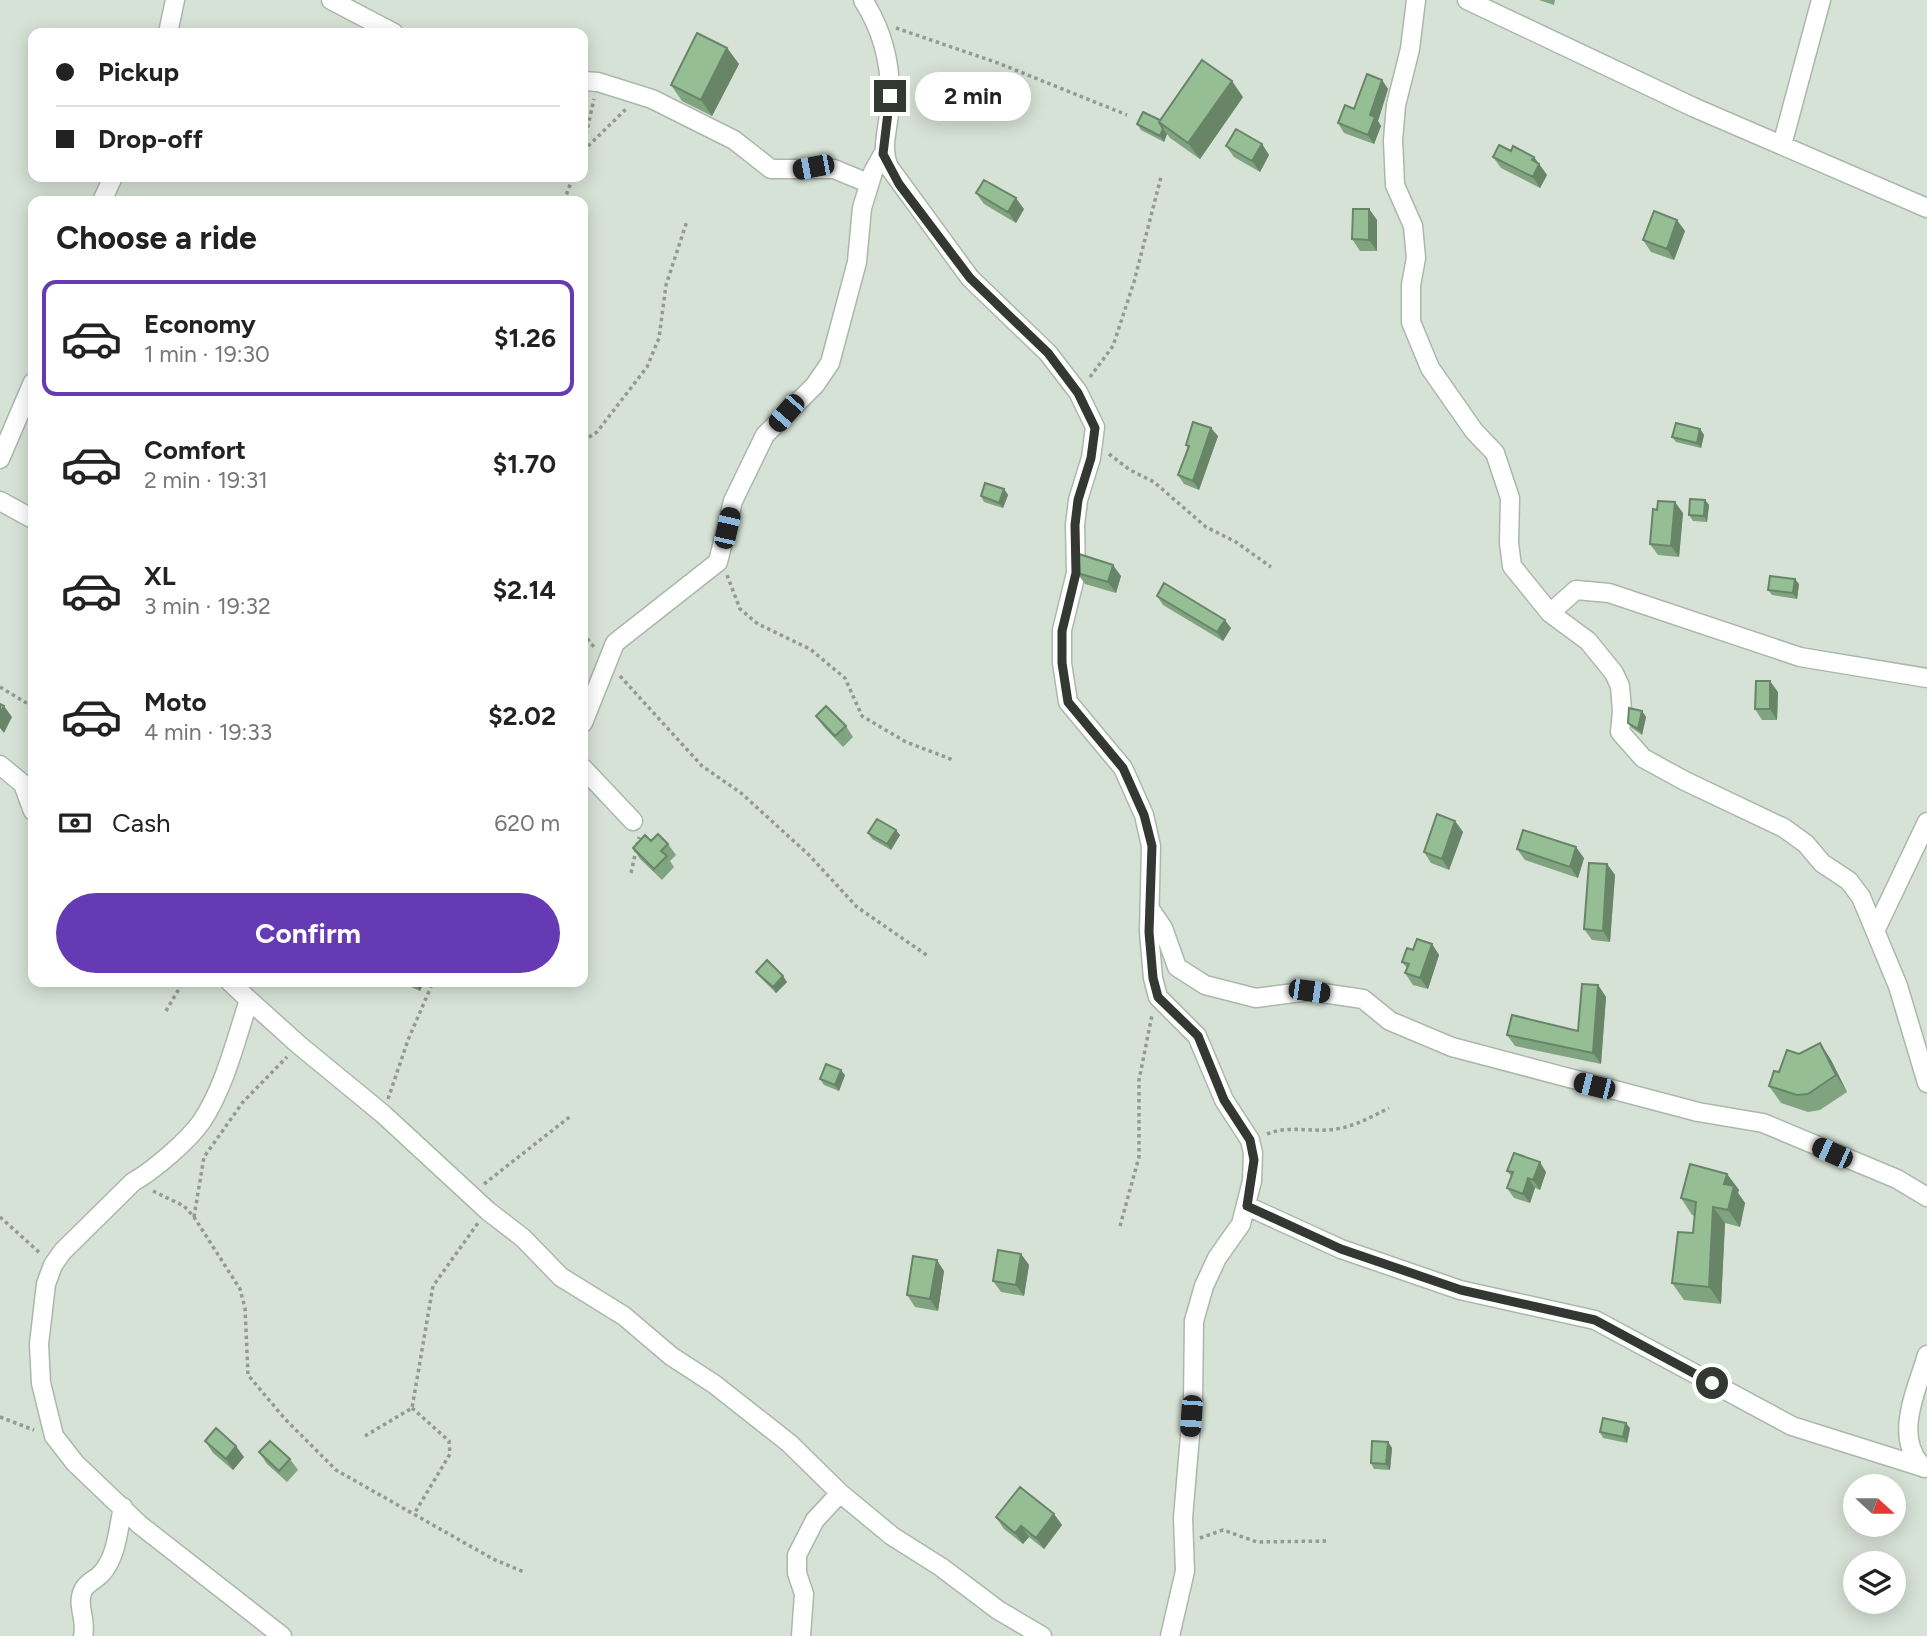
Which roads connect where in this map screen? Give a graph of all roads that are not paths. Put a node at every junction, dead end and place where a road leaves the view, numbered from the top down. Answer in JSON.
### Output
{"nodes":[{"id":1,"x":175,"y":0,"type":"edge"},
{"id":2,"x":331,"y":0,"type":"edge"},
{"id":3,"x":863,"y":0,"type":"edge"},
{"id":4,"x":1416,"y":0,"type":"edge"},
{"id":5,"x":1821,"y":0,"type":"edge"},
{"id":6,"x":1479,"y":2,"type":"edge"},
{"id":7,"x":169,"y":28,"type":"edge"},
{"id":8,"x":384,"y":28,"type":"edge"},
{"id":9,"x":590,"y":82,"type":"edge"},
{"id":10,"x":1782,"y":145,"type":"junction"},
{"id":11,"x":883,"y":154,"type":"junction"},
{"id":12,"x":868,"y":183,"type":"junction"},
{"id":13,"x":1927,"y":208,"type":"edge"},
{"id":14,"x":28,"y":394,"type":"edge"},
{"id":15,"x":0,"y":459,"type":"edge"},
{"id":16,"x":0,"y":501,"type":"edge"},
{"id":17,"x":28,"y":516,"type":"edge"},
{"id":18,"x":1550,"y":612,"type":"junction"},
{"id":19,"x":1927,"y":678,"type":"edge"},
{"id":20,"x":588,"y":710,"type":"edge"},
{"id":21,"x":0,"y":765,"type":"edge"},
{"id":22,"x":588,"y":773,"type":"edge"},
{"id":23,"x":28,"y":798,"type":"edge"},
{"id":24,"x":633,"y":821,"type":"road end"},
{"id":25,"x":1927,"y":822,"type":"edge"},
{"id":26,"x":1150,"y":909,"type":"junction"},
{"id":27,"x":1875,"y":931,"type":"junction"},
{"id":28,"x":235,"y":987,"type":"edge"},
{"id":29,"x":249,"y":1000,"type":"junction"},
{"id":30,"x":1927,"y":1083,"type":"edge"},
{"id":31,"x":1927,"y":1196,"type":"edge"},
{"id":32,"x":1247,"y":1206,"type":"junction"},
{"id":33,"x":1927,"y":1354,"type":"edge"},
{"id":34,"x":1924,"y":1468,"type":"edge"},
{"id":35,"x":840,"y":1493,"type":"junction"},
{"id":36,"x":123,"y":1507,"type":"junction"},
{"id":37,"x":140,"y":1525,"type":"junction"},
{"id":38,"x":115,"y":1548,"type":"junction"},
{"id":39,"x":263,"y":1629,"type":"edge"},
{"id":40,"x":83,"y":1636,"type":"edge"},
{"id":41,"x":282,"y":1636,"type":"edge"},
{"id":42,"x":801,"y":1636,"type":"edge"},
{"id":43,"x":1042,"y":1636,"type":"edge"},
{"id":44,"x":1170,"y":1636,"type":"edge"}],
"edges":[{"from":1,"to":7,"type":"street"},
{"from":2,"to":8,"type":"street"},
{"from":3,"to":11,"type":"street"},
{"from":4,"to":18,"type":"street"},
{"from":5,"to":10,"type":"street"},
{"from":6,"to":10,"type":"street"},
{"from":9,"to":12,"type":"street"},
{"from":10,"to":13,"type":"street"},
{"from":11,"to":12,"type":"street"},
{"from":11,"to":26,"type":"street"},
{"from":12,"to":20,"type":"street"},
{"from":14,"to":15,"type":"street"},
{"from":16,"to":17,"type":"street"},
{"from":18,"to":19,"type":"street"},
{"from":18,"to":27,"type":"street"},
{"from":21,"to":23,"type":"street"},
{"from":22,"to":24,"type":"street"},
{"from":25,"to":27,"type":"street"},
{"from":26,"to":31,"type":"street"},
{"from":26,"to":32,"type":"street"},
{"from":27,"to":30,"type":"street"},
{"from":28,"to":29,"type":"street"},
{"from":29,"to":35,"type":"street"},
{"from":29,"to":36,"type":"street"},
{"from":32,"to":34,"type":"street"},
{"from":32,"to":44,"type":"street"},
{"from":33,"to":34,"type":"street"},
{"from":35,"to":42,"type":"street"},
{"from":35,"to":43,"type":"street"},
{"from":36,"to":37,"type":"street"},
{"from":36,"to":38,"type":"street"},
{"from":37,"to":38,"type":"street"},
{"from":37,"to":39,"type":"street"},
{"from":38,"to":40,"type":"street"},
{"from":39,"to":41,"type":"street"}]}
